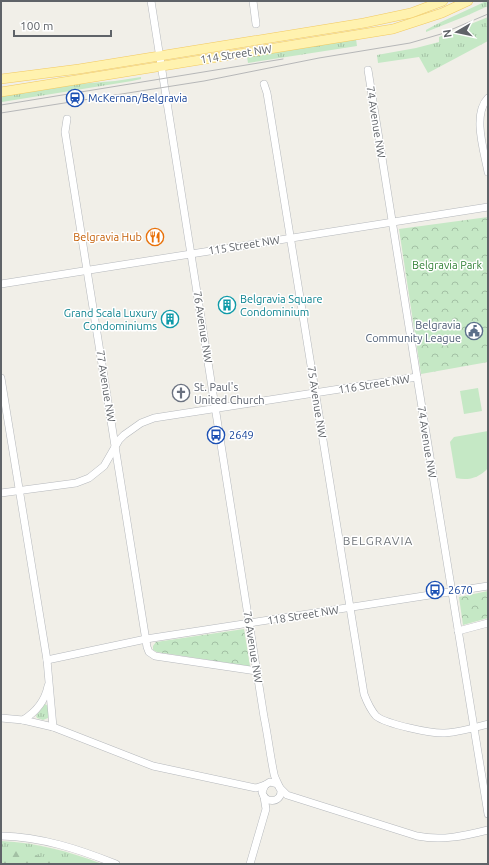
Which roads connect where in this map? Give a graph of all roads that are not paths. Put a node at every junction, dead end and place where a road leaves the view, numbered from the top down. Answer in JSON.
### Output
{"nodes":[{"id":1,"x":151,"y":1,"type":"edge"},
{"id":2,"x":253,"y":1,"type":"edge"},
{"id":3,"x":443,"y":1,"type":"edge"},
{"id":4,"x":468,"y":1,"type":"edge"},
{"id":5,"x":256,"y":24,"type":"dead end"},
{"id":6,"x":160,"y":56,"type":"junction"},
{"id":7,"x":161,"y":66,"type":"junction"},
{"id":8,"x":368,"y":70,"type":"dead end"},
{"id":9,"x":1,"y":79,"type":"edge"},
{"id":10,"x":264,"y":84,"type":"dead end"},
{"id":11,"x":1,"y":92,"type":"edge"},
{"id":12,"x":487,"y":99,"type":"edge"},
{"id":13,"x":67,"y":119,"type":"dead end"},
{"id":14,"x":488,"y":172,"type":"edge"},
{"id":15,"x":488,"y":207,"type":"edge"},
{"id":16,"x":392,"y":222,"type":"junction"},
{"id":17,"x":291,"y":237,"type":"junction"},
{"id":18,"x":191,"y":253,"type":"junction"},
{"id":19,"x":88,"y":271,"type":"junction"},
{"id":20,"x":1,"y":284,"type":"edge"},
{"id":21,"x":416,"y":377,"type":"junction"},
{"id":22,"x":1,"y":378,"type":"edge"},
{"id":23,"x":315,"y":393,"type":"junction"},
{"id":24,"x":216,"y":408,"type":"junction"},
{"id":25,"x":116,"y":445,"type":"junction"},
{"id":26,"x":19,"y":491,"type":"junction"},
{"id":27,"x":1,"y":494,"type":"edge"},
{"id":28,"x":488,"y":586,"type":"edge"},
{"id":29,"x":451,"y":592,"type":"junction"},
{"id":30,"x":351,"y":608,"type":"junction"},
{"id":31,"x":249,"y":623,"type":"junction"},
{"id":32,"x":488,"y":623,"type":"edge"},
{"id":33,"x":458,"y":631,"type":"junction"},
{"id":34,"x":146,"y":640,"type":"junction"},
{"id":35,"x":47,"y":660,"type":"junction"},
{"id":36,"x":257,"y":671,"type":"junction"},
{"id":37,"x":49,"y":678,"type":"junction"},
{"id":38,"x":1,"y":718,"type":"edge"},
{"id":39,"x":23,"y":720,"type":"junction"},
{"id":40,"x":488,"y":724,"type":"edge"},
{"id":41,"x":53,"y":728,"type":"junction"},
{"id":42,"x":474,"y":728,"type":"junction"},
{"id":43,"x":274,"y":772,"type":"junction"},
{"id":44,"x":266,"y":784,"type":"junction"},
{"id":45,"x":278,"y":786,"type":"junction"},
{"id":46,"x":256,"y":788,"type":"junction"},
{"id":47,"x":287,"y":794,"type":"junction"},
{"id":48,"x":264,"y":796,"type":"junction"},
{"id":49,"x":277,"y":799,"type":"junction"},
{"id":50,"x":266,"y":810,"type":"junction"},
{"id":51,"x":488,"y":814,"type":"edge"},
{"id":52,"x":488,"y":830,"type":"edge"},
{"id":53,"x":1,"y":836,"type":"edge"},
{"id":54,"x":116,"y":864,"type":"edge"},
{"id":55,"x":250,"y":864,"type":"edge"}],
"edges":[{"from":1,"to":6,"type":"street","name":"76 Avenue NW"},
{"from":2,"to":5,"type":"street"},
{"from":3,"to":6,"type":"main road","name":"114 Street NW"},
{"from":4,"to":7,"type":"main road","name":"114 Street NW"},
{"from":6,"to":7,"type":"street","name":"76 Avenue NW"},
{"from":6,"to":9,"type":"main road","name":"114 Street NW"},
{"from":7,"to":11,"type":"main road","name":"114 Street NW"},
{"from":7,"to":18,"type":"street","name":"76 Avenue NW"},
{"from":8,"to":16,"type":"street","name":"74 Avenue NW"},
{"from":10,"to":17,"type":"street","name":"75 Avenue NW"},
{"from":12,"to":14,"type":"street"},
{"from":13,"to":19,"type":"street","name":"77 Avenue NW"},
{"from":15,"to":16,"type":"street","name":"115 Street NW"},
{"from":16,"to":17,"type":"street","name":"115 Street NW"},
{"from":16,"to":21,"type":"street","name":"74 Avenue NW"},
{"from":17,"to":18,"type":"street","name":"115 Street NW"},
{"from":17,"to":23,"type":"street","name":"75 Avenue NW"},
{"from":18,"to":19,"type":"street","name":"115 Street NW"},
{"from":18,"to":24,"type":"street","name":"76 Avenue NW"},
{"from":19,"to":20,"type":"street","name":"115 Street NW"},
{"from":19,"to":25,"type":"street","name":"77 Avenue NW"},
{"from":21,"to":23,"type":"street","name":"116 Street NW"},
{"from":21,"to":29,"type":"street","name":"74 Avenue NW"},
{"from":22,"to":26,"type":"street"},
{"from":23,"to":24,"type":"street","name":"116 Street NW"},
{"from":23,"to":30,"type":"street","name":"75 Avenue NW"},
{"from":24,"to":25,"type":"street","name":"116 Street NW"},
{"from":24,"to":31,"type":"street","name":"76 Avenue NW"},
{"from":25,"to":26,"type":"street","name":"116 Street NW"},
{"from":25,"to":34,"type":"street","name":"77 Avenue NW"},
{"from":26,"to":27,"type":"street","name":"116 Street NW"},
{"from":26,"to":35,"type":"street"},
{"from":28,"to":29,"type":"street","name":"118 Street NW"},
{"from":29,"to":30,"type":"street","name":"118 Street NW"},
{"from":29,"to":33,"type":"street","name":"74 Avenue NW"},
{"from":30,"to":31,"type":"street","name":"118 Street NW"},
{"from":30,"to":42,"type":"street","name":"75 Avenue NW"},
{"from":31,"to":34,"type":"street","name":"118 Street NW"},
{"from":31,"to":36,"type":"street","name":"76 Avenue NW"},
{"from":32,"to":33,"type":"street"},
{"from":33,"to":42,"type":"street","name":"74 Avenue NW"},
{"from":34,"to":35,"type":"street","name":"118 Street NW"},
{"from":34,"to":36,"type":"street","name":"77 Avenue NW"},
{"from":35,"to":37,"type":"street"},
{"from":36,"to":43,"type":"street","name":"76 Avenue NW"},
{"from":37,"to":39,"type":"street"},
{"from":37,"to":41,"type":"street"},
{"from":38,"to":39,"type":"street"},
{"from":39,"to":41,"type":"street"},
{"from":40,"to":42,"type":"street"},
{"from":41,"to":46,"type":"street"},
{"from":42,"to":51,"type":"street","name":"74 Avenue NW"},
{"from":43,"to":44,"type":"street"},
{"from":43,"to":45,"type":"street","name":"76 Avenue NW"},
{"from":44,"to":45,"type":"street"},
{"from":44,"to":46,"type":"street"},
{"from":44,"to":48,"type":"street"},
{"from":45,"to":47,"type":"street"},
{"from":45,"to":49,"type":"street","name":"76 Avenue NW"},
{"from":46,"to":48,"type":"street"},
{"from":47,"to":49,"type":"street"},
{"from":47,"to":52,"type":"street"},
{"from":48,"to":49,"type":"street"},
{"from":48,"to":50,"type":"street"},
{"from":49,"to":50,"type":"street"},
{"from":50,"to":55,"type":"street"},
{"from":53,"to":54,"type":"street"}]}
